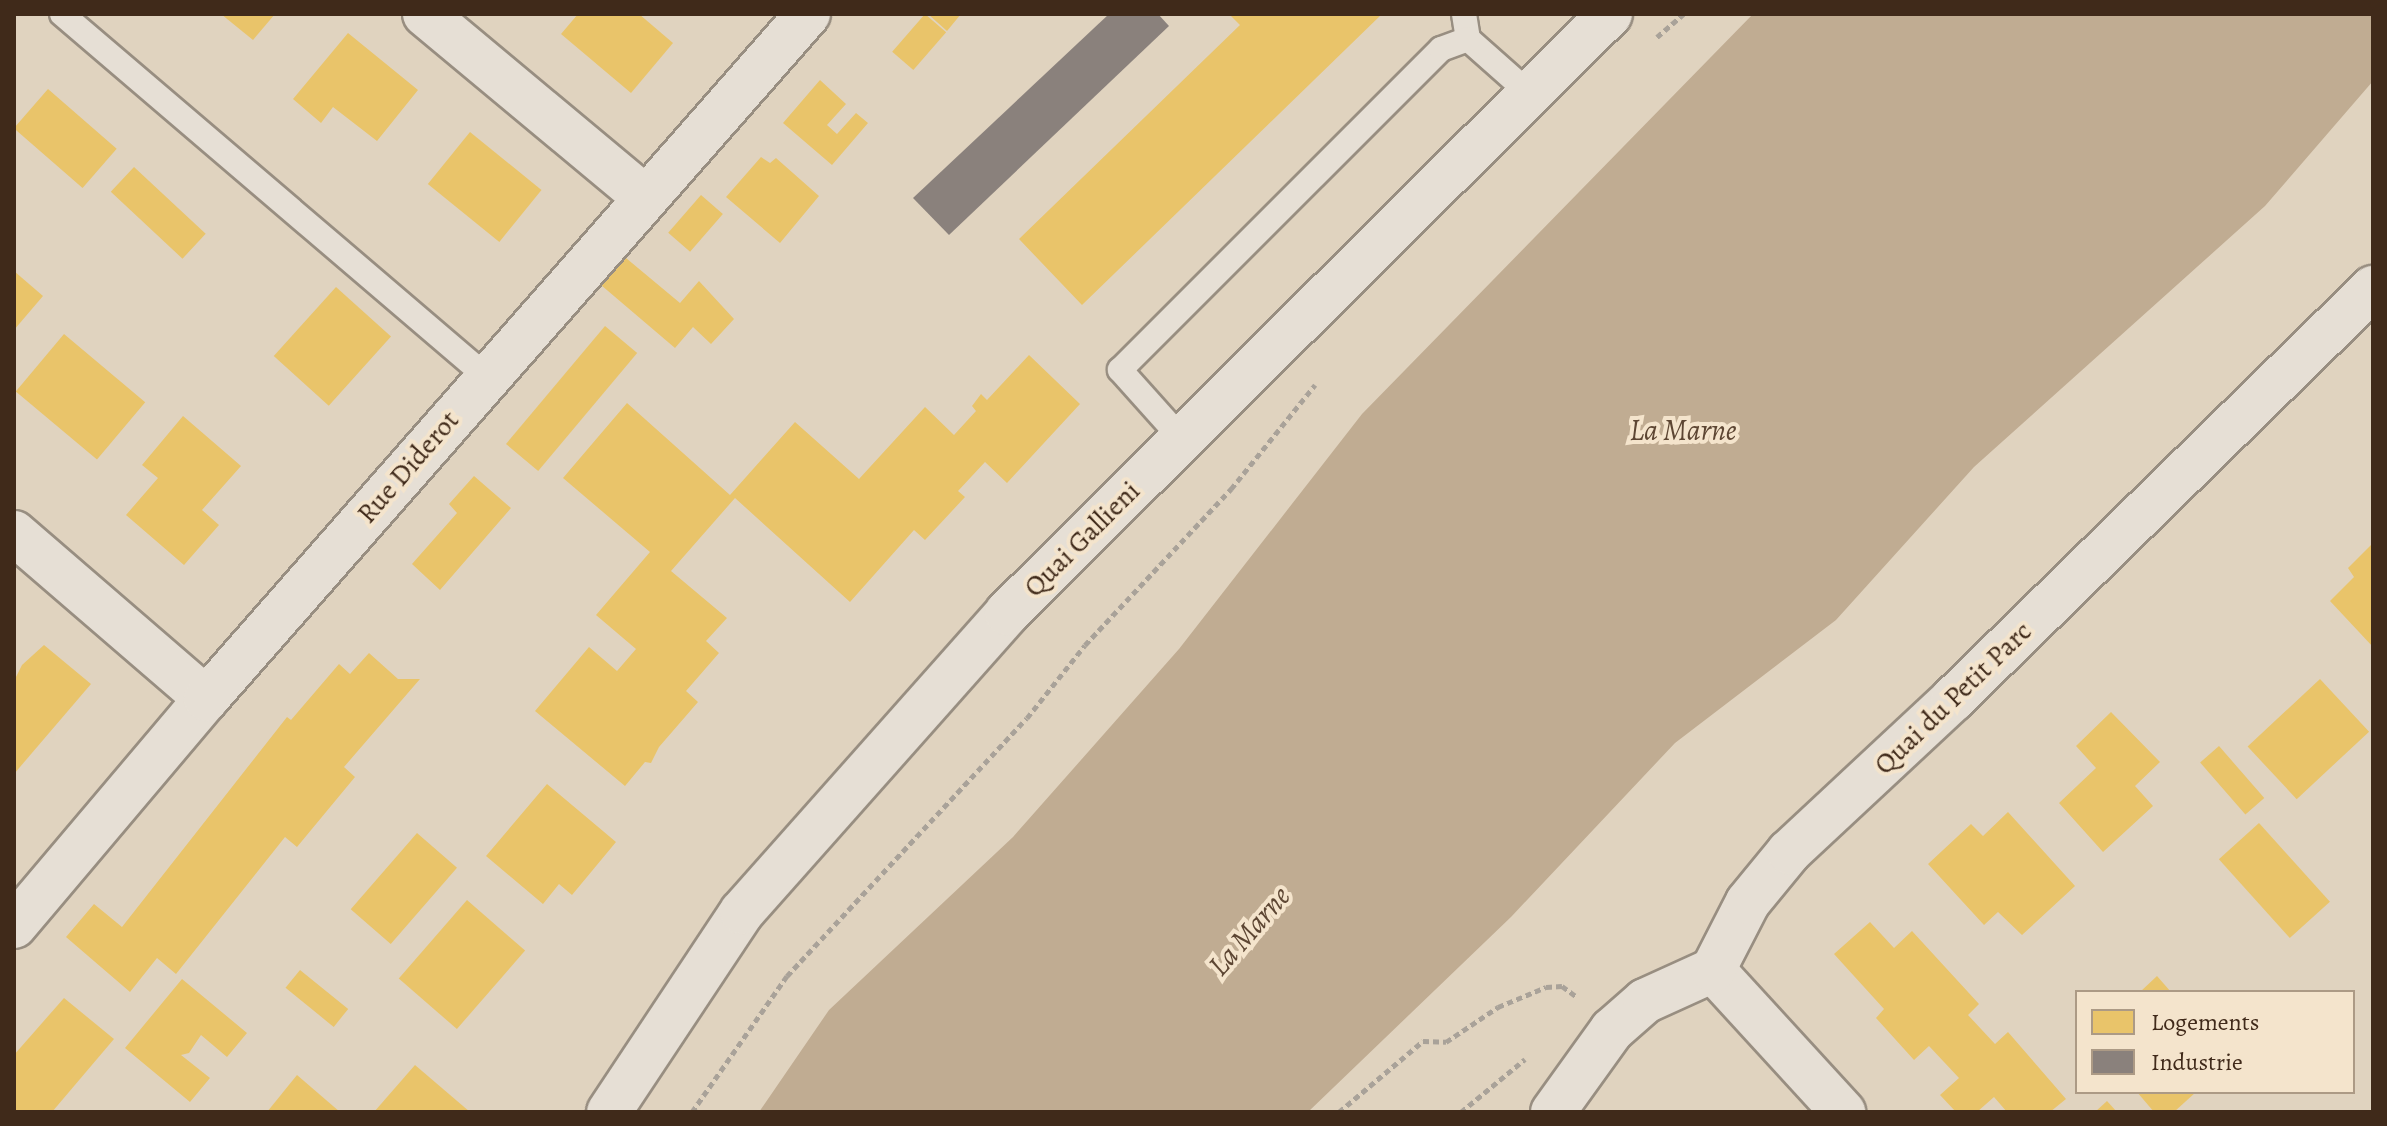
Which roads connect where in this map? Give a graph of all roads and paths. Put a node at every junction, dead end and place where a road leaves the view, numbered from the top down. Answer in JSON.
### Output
{"nodes":[{"id":1,"x":62,"y":14,"type":"edge"},
{"id":2,"x":425,"y":14,"type":"edge"},
{"id":3,"x":808,"y":14,"type":"edge"},
{"id":4,"x":1464,"y":14,"type":"edge"},
{"id":5,"x":1610,"y":14,"type":"edge"},
{"id":6,"x":1468,"y":39,"type":"junction"},
{"id":7,"x":1529,"y":93,"type":"junction"},
{"id":8,"x":645,"y":197,"type":"junction"},
{"id":9,"x":2373,"y":288,"type":"edge"},
{"id":10,"x":487,"y":377,"type":"junction"},
{"id":11,"x":1319,"y":380,"type":"dead end"},
{"id":12,"x":1182,"y":439,"type":"junction"},
{"id":13,"x":14,"y":533,"type":"edge"},
{"id":14,"x":206,"y":699,"type":"junction"},
{"id":15,"x":14,"y":926,"type":"edge"},
{"id":16,"x":1713,"y":970,"type":"junction"},
{"id":17,"x":1584,"y":1003,"type":"dead end"},
{"id":18,"x":1533,"y":1051,"type":"dead end"},
{"id":19,"x":609,"y":1112,"type":"edge"},
{"id":20,"x":692,"y":1112,"type":"edge"},
{"id":21,"x":1339,"y":1112,"type":"edge"},
{"id":22,"x":1461,"y":1112,"type":"edge"},
{"id":23,"x":1553,"y":1112,"type":"edge"},
{"id":24,"x":1843,"y":1112,"type":"edge"}],
"edges":[{"from":1,"to":10,"type":"lane"},
{"from":2,"to":8,"type":"street"},
{"from":3,"to":8,"type":"street","name":"Rue Diderot"},
{"from":4,"to":6,"type":"lane"},
{"from":5,"to":7,"type":"street","name":"Quai Gallieni"},
{"from":6,"to":7,"type":"lane"},
{"from":6,"to":12,"type":"lane"},
{"from":7,"to":12,"type":"street","name":"Quai Gallieni"},
{"from":8,"to":10,"type":"street","name":"Rue Diderot"},
{"from":9,"to":16,"type":"street","name":"Quai du Petit Parc"},
{"from":10,"to":14,"type":"street","name":"Rue Diderot"},
{"from":11,"to":20,"type":"path"},
{"from":12,"to":19,"type":"street","name":"Quai Gallieni"},
{"from":13,"to":14,"type":"street"},
{"from":14,"to":15,"type":"street","name":"Rue Diderot"},
{"from":16,"to":23,"type":"street"},
{"from":16,"to":24,"type":"street"},
{"from":17,"to":21,"type":"path"},
{"from":18,"to":22,"type":"path"}]}
